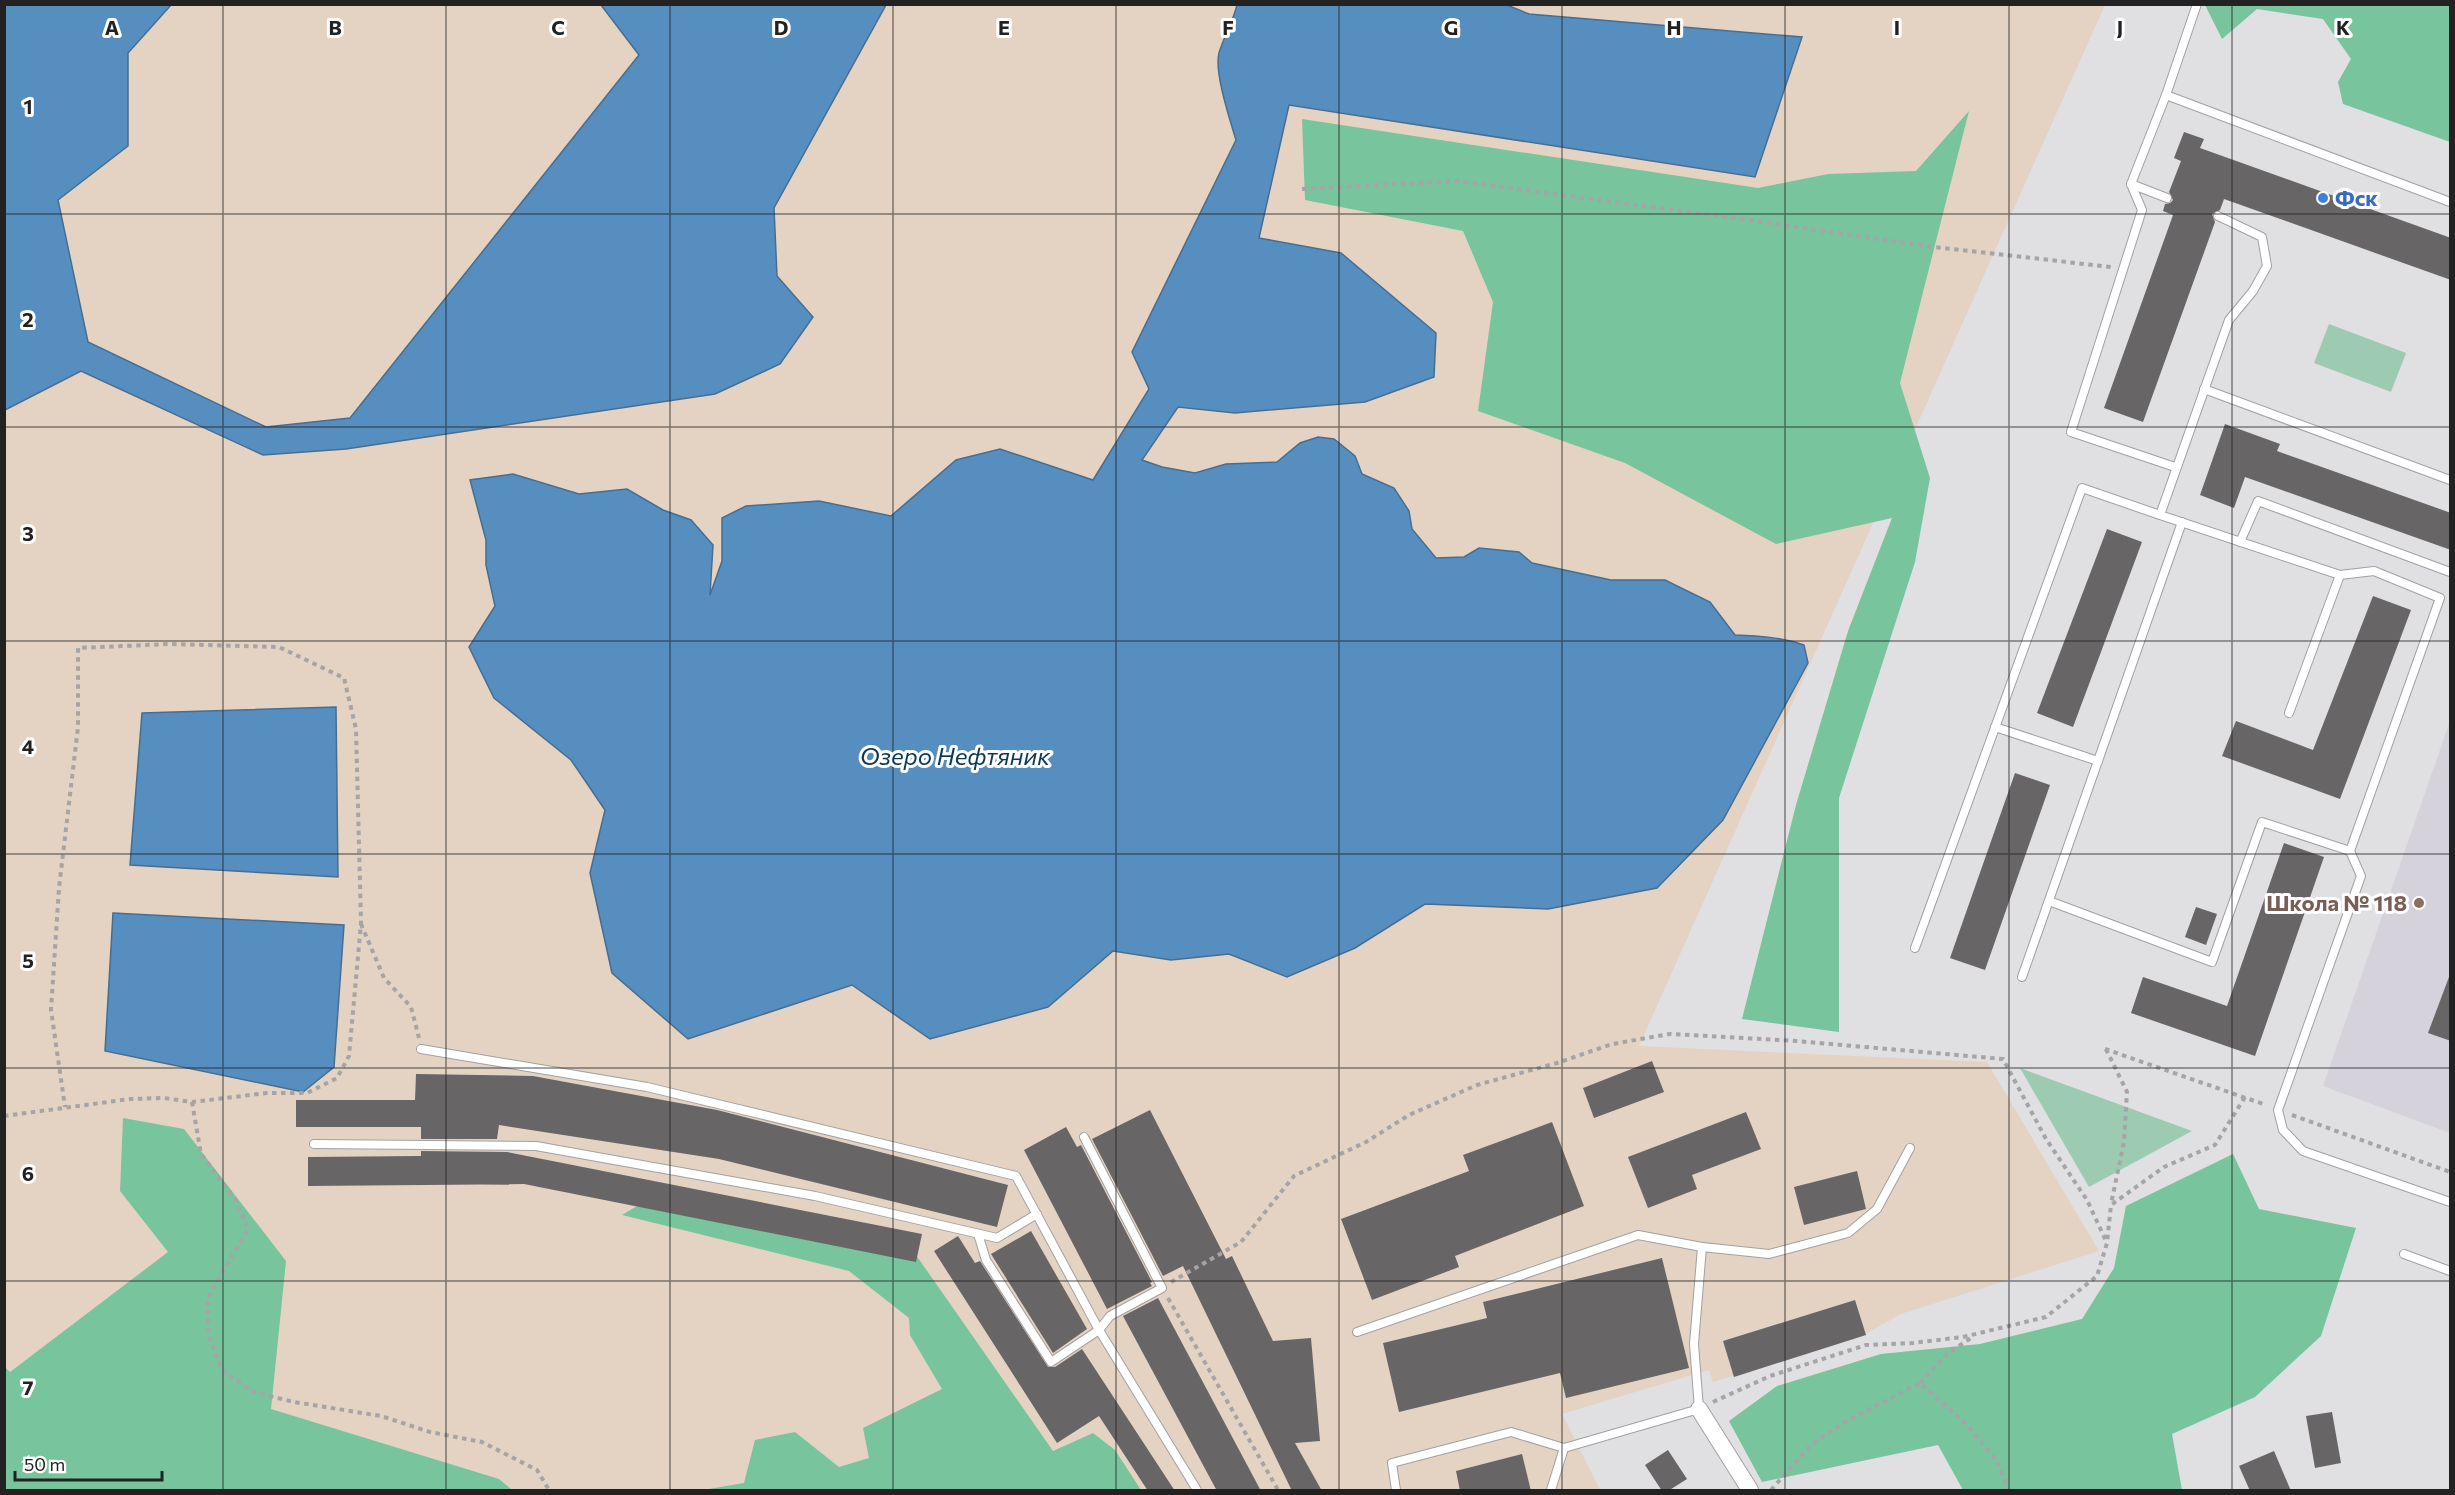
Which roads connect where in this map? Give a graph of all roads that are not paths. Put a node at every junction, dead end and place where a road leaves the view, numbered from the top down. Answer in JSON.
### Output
{"nodes":[{"id":1,"x":2197,"y":4,"type":"edge"},
{"id":2,"x":2166,"y":95,"type":"junction"},
{"id":3,"x":2131,"y":184,"type":"junction"},
{"id":4,"x":2168,"y":198,"type":"dead end"},
{"id":5,"x":2451,"y":202,"type":"edge"},
{"id":6,"x":2218,"y":216,"type":"dead end"},
{"id":7,"x":2204,"y":389,"type":"junction"},
{"id":8,"x":2175,"y":467,"type":"junction"},
{"id":9,"x":2451,"y":480,"type":"edge"},
{"id":10,"x":2160,"y":515,"type":"junction"},
{"id":11,"x":2182,"y":522,"type":"junction"},
{"id":12,"x":2240,"y":542,"type":"junction"},
{"id":13,"x":2451,"y":572,"type":"edge"},
{"id":14,"x":2340,"y":576,"type":"junction"},
{"id":15,"x":2289,"y":713,"type":"dead end"},
{"id":16,"x":1995,"y":727,"type":"junction"},
{"id":17,"x":2098,"y":761,"type":"junction"},
{"id":18,"x":2350,"y":851,"type":"junction"},
{"id":19,"x":2049,"y":901,"type":"junction"},
{"id":20,"x":1915,"y":948,"type":"dead end"},
{"id":21,"x":2022,"y":977,"type":"dead end"},
{"id":22,"x":421,"y":1049,"type":"road end"},
{"id":23,"x":1084,"y":1137,"type":"dead end"},
{"id":24,"x":314,"y":1144,"type":"dead end"},
{"id":25,"x":1910,"y":1148,"type":"dead end"},
{"id":26,"x":2451,"y":1202,"type":"edge"},
{"id":27,"x":1037,"y":1214,"type":"junction"},
{"id":28,"x":978,"y":1234,"type":"junction"},
{"id":29,"x":1702,"y":1247,"type":"junction"},
{"id":30,"x":2404,"y":1254,"type":"dead end"},
{"id":31,"x":2451,"y":1270,"type":"edge"},
{"id":32,"x":1099,"y":1330,"type":"junction"},
{"id":33,"x":1358,"y":1332,"type":"dead end"},
{"id":34,"x":1698,"y":1409,"type":"junction"},
{"id":35,"x":1564,"y":1448,"type":"junction"},
{"id":36,"x":1197,"y":1491,"type":"edge"},
{"id":37,"x":1396,"y":1491,"type":"edge"},
{"id":38,"x":1551,"y":1491,"type":"edge"},
{"id":39,"x":1750,"y":1491,"type":"edge"}],
"edges":[{"from":1,"to":2,"type":"lane"},
{"from":2,"to":3,"type":"lane"},
{"from":2,"to":5,"type":"lane"},
{"from":3,"to":4,"type":"lane"},
{"from":3,"to":8,"type":"lane"},
{"from":6,"to":7,"type":"lane"},
{"from":7,"to":8,"type":"lane"},
{"from":7,"to":9,"type":"lane"},
{"from":8,"to":10,"type":"lane"},
{"from":10,"to":11,"type":"lane"},
{"from":10,"to":16,"type":"lane"},
{"from":11,"to":12,"type":"lane"},
{"from":11,"to":17,"type":"lane"},
{"from":12,"to":13,"type":"lane"},
{"from":12,"to":14,"type":"lane"},
{"from":14,"to":15,"type":"lane"},
{"from":14,"to":18,"type":"lane"},
{"from":16,"to":17,"type":"lane"},
{"from":16,"to":20,"type":"lane"},
{"from":17,"to":19,"type":"lane"},
{"from":18,"to":19,"type":"lane"},
{"from":18,"to":26,"type":"lane"},
{"from":19,"to":21,"type":"lane"},
{"from":22,"to":27,"type":"lane"},
{"from":23,"to":32,"type":"lane"},
{"from":24,"to":28,"type":"lane"},
{"from":25,"to":29,"type":"lane"},
{"from":27,"to":28,"type":"lane"},
{"from":27,"to":32,"type":"lane"},
{"from":28,"to":32,"type":"lane"},
{"from":29,"to":33,"type":"lane"},
{"from":29,"to":34,"type":"lane"},
{"from":30,"to":31,"type":"lane"},
{"from":32,"to":36,"type":"lane"},
{"from":34,"to":35,"type":"lane"},
{"from":34,"to":39,"type":"street"},
{"from":35,"to":37,"type":"lane"},
{"from":35,"to":38,"type":"lane"}]}
